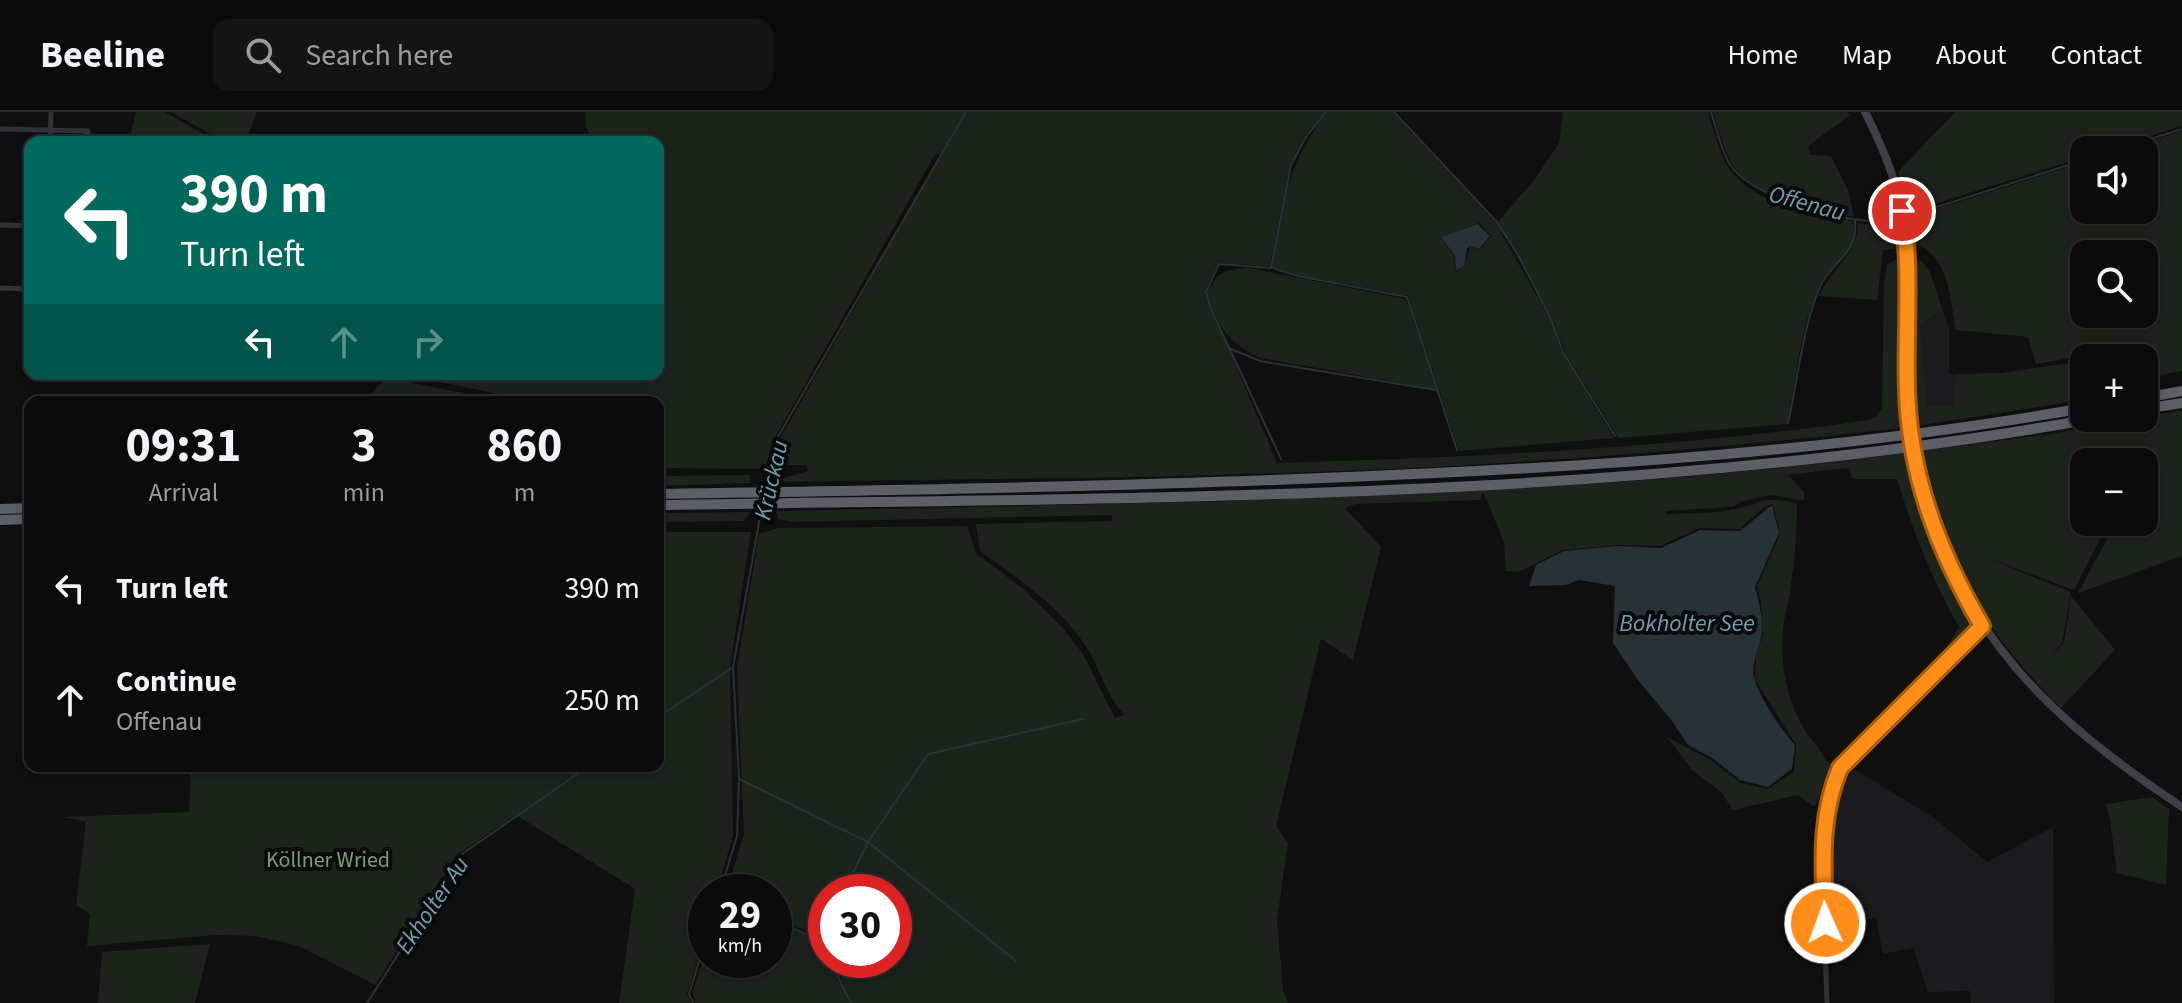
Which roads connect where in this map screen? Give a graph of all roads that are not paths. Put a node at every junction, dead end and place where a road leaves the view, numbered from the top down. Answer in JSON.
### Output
{"nodes":[{"id":1,"x":51,"y":112,"type":"edge"},
{"id":2,"x":1865,"y":112,"type":"edge"},
{"id":3,"x":0,"y":129,"type":"edge"},
{"id":4,"x":50,"y":130,"type":"junction"},
{"id":5,"x":50,"y":136,"type":"edge"},
{"id":6,"x":88,"y":136,"type":"edge"},
{"id":7,"x":0,"y":225,"type":"edge"},
{"id":8,"x":24,"y":226,"type":"edge"},
{"id":9,"x":0,"y":288,"type":"edge"},
{"id":10,"x":24,"y":289,"type":"edge"},
{"id":11,"x":2182,"y":391,"type":"edge"},
{"id":12,"x":2158,"y":395,"type":"edge"},
{"id":13,"x":2182,"y":403,"type":"edge"},
{"id":14,"x":2158,"y":407,"type":"edge"},
{"id":15,"x":2070,"y":410,"type":"edge"},
{"id":16,"x":2070,"y":422,"type":"edge"},
{"id":17,"x":664,"y":494,"type":"edge"},
{"id":18,"x":796,"y":497,"type":"junction"},
{"id":19,"x":664,"y":505,"type":"edge"},
{"id":20,"x":24,"y":508,"type":"edge"},
{"id":21,"x":0,"y":509,"type":"edge"},
{"id":22,"x":24,"y":519,"type":"edge"},
{"id":23,"x":0,"y":520,"type":"edge"},
{"id":24,"x":1982,"y":626,"type":"junction"},
{"id":25,"x":2182,"y":807,"type":"edge"},
{"id":26,"x":1827,"y":1003,"type":"edge"}],
"edges":[{"from":1,"to":4,"type":"street"},
{"from":2,"to":24,"type":"main road","bridge":true},
{"from":3,"to":4,"type":"street"},
{"from":4,"to":5,"type":"street"},
{"from":4,"to":6,"type":"street"},
{"from":7,"to":8,"type":"street"},
{"from":9,"to":10,"type":"street"},
{"from":11,"to":12,"type":"highway"},
{"from":13,"to":14,"type":"highway"},
{"from":15,"to":18,"type":"highway"},
{"from":16,"to":18,"type":"highway"},
{"from":17,"to":18,"type":"highway"},
{"from":18,"to":19,"type":"highway"},
{"from":20,"to":21,"type":"highway"},
{"from":22,"to":23,"type":"highway"},
{"from":24,"to":25,"type":"main road"},
{"from":24,"to":26,"type":"street"}]}
